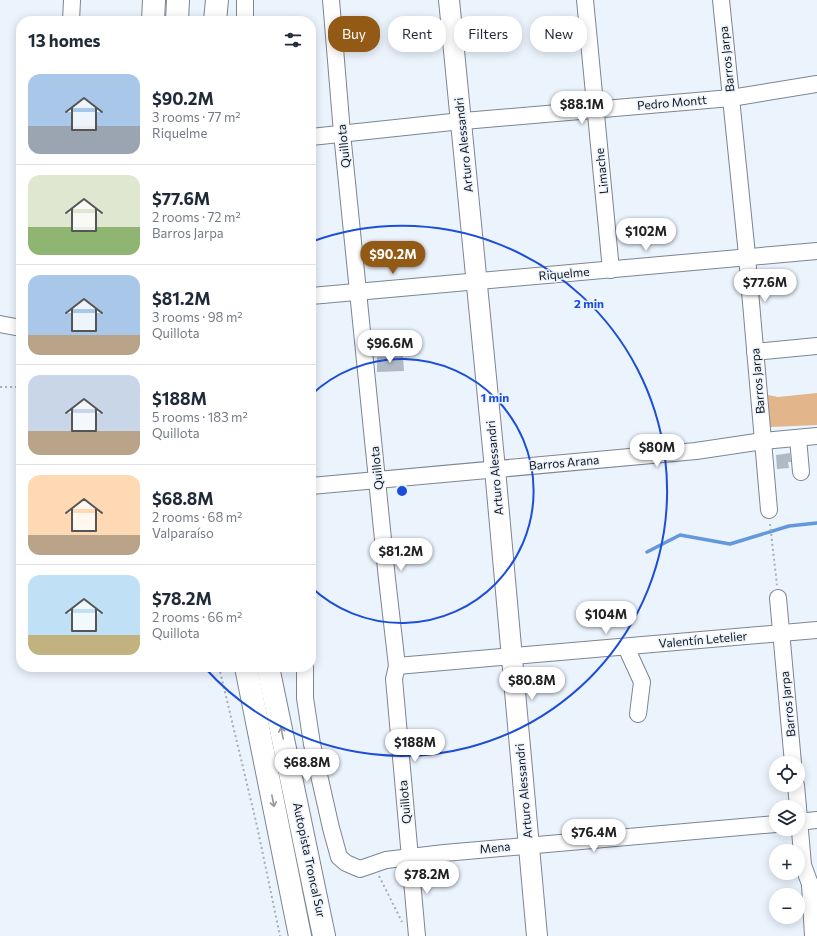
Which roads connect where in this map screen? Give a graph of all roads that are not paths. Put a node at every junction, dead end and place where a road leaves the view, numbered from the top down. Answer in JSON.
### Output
{"nodes":[{"id":1,"x":72,"y":0,"type":"edge"},
{"id":2,"x":154,"y":0,"type":"edge"},
{"id":3,"x":178,"y":0,"type":"edge"},
{"id":4,"x":217,"y":0,"type":"edge"},
{"id":5,"x":245,"y":0,"type":"edge"},
{"id":6,"x":331,"y":0,"type":"edge"},
{"id":7,"x":449,"y":0,"type":"edge"},
{"id":8,"x":585,"y":0,"type":"edge"},
{"id":9,"x":721,"y":0,"type":"edge"},
{"id":10,"x":71,"y":16,"type":"edge"},
{"id":11,"x":153,"y":16,"type":"edge"},
{"id":12,"x":177,"y":16,"type":"edge"},
{"id":13,"x":215,"y":16,"type":"edge"},
{"id":14,"x":245,"y":16,"type":"edge"},
{"id":15,"x":817,"y":84,"type":"edge"},
{"id":16,"x":731,"y":98,"type":"junction"},
{"id":17,"x":596,"y":110,"type":"junction"},
{"id":18,"x":462,"y":121,"type":"junction"},
{"id":19,"x":342,"y":133,"type":"junction"},
{"id":20,"x":316,"y":136,"type":"edge"},
{"id":21,"x":817,"y":251,"type":"edge"},
{"id":22,"x":747,"y":256,"type":"junction"},
{"id":23,"x":611,"y":270,"type":"junction"},
{"id":24,"x":477,"y":282,"type":"junction"},
{"id":25,"x":358,"y":292,"type":"junction"},
{"id":26,"x":316,"y":296,"type":"edge"},
{"id":27,"x":0,"y":324,"type":"edge"},
{"id":28,"x":16,"y":327,"type":"edge"},
{"id":29,"x":817,"y":346,"type":"edge"},
{"id":30,"x":755,"y":352,"type":"junction"},
{"id":31,"x":817,"y":436,"type":"edge"},
{"id":32,"x":798,"y":438,"type":"junction"},
{"id":33,"x":762,"y":441,"type":"junction"},
{"id":34,"x":495,"y":469,"type":"junction"},
{"id":35,"x":801,"y":472,"type":"dead end"},
{"id":36,"x":378,"y":481,"type":"junction"},
{"id":37,"x":316,"y":486,"type":"edge"},
{"id":38,"x":769,"y":510,"type":"road end"},
{"id":39,"x":778,"y":598,"type":"road end"},
{"id":40,"x":817,"y":630,"type":"edge"},
{"id":41,"x":781,"y":633,"type":"junction"},
{"id":42,"x":626,"y":647,"type":"junction"},
{"id":43,"x":512,"y":656,"type":"junction"},
{"id":44,"x":397,"y":666,"type":"junction"},
{"id":45,"x":247,"y":672,"type":"edge"},
{"id":46,"x":269,"y":672,"type":"edge"},
{"id":47,"x":305,"y":672,"type":"edge"},
{"id":48,"x":638,"y":714,"type":"dead end"},
{"id":49,"x":793,"y":756,"type":"edge"},
{"id":50,"x":805,"y":817,"type":"edge"},
{"id":51,"x":817,"y":820,"type":"edge"},
{"id":52,"x":769,"y":825,"type":"edge"},
{"id":53,"x":800,"y":836,"type":"edge"},
{"id":54,"x":529,"y":844,"type":"junction"},
{"id":55,"x":410,"y":856,"type":"junction"},
{"id":56,"x":813,"y":889,"type":"edge"},
{"id":57,"x":411,"y":932,"type":"edge"},
{"id":58,"x":300,"y":936,"type":"edge"},
{"id":59,"x":324,"y":936,"type":"edge"},
{"id":60,"x":537,"y":936,"type":"edge"},
{"id":61,"x":813,"y":936,"type":"edge"}],
"edges":[{"from":1,"to":10,"type":"street"},
{"from":2,"to":11,"type":"highway"},
{"from":3,"to":12,"type":"highway"},
{"from":4,"to":13,"type":"highway"},
{"from":5,"to":14,"type":"street"},
{"from":6,"to":19,"type":"street","name":"Quillota"},
{"from":7,"to":18,"type":"main road","name":"Arturo Alessandri"},
{"from":8,"to":17,"type":"street","name":"Limache"},
{"from":9,"to":16,"type":"street","name":"Barros Jarpa"},
{"from":15,"to":16,"type":"street","name":"Pedro Montt"},
{"from":16,"to":17,"type":"street","name":"Pedro Montt"},
{"from":16,"to":22,"type":"street","name":"Barros Jarpa"},
{"from":17,"to":18,"type":"street","name":"Pedro Montt"},
{"from":17,"to":23,"type":"street","name":"Limache"},
{"from":18,"to":19,"type":"street","name":"Pedro Montt"},
{"from":18,"to":24,"type":"main road","name":"Arturo Alessandri"},
{"from":19,"to":20,"type":"street","name":"Pedro Montt"},
{"from":19,"to":25,"type":"street","name":"Quillota"},
{"from":21,"to":22,"type":"street","name":"Riquelme"},
{"from":22,"to":23,"type":"street","name":"Riquelme"},
{"from":22,"to":30,"type":"street","name":"Barros Jarpa"},
{"from":23,"to":24,"type":"street","name":"Riquelme"},
{"from":24,"to":25,"type":"street","name":"Riquelme"},
{"from":24,"to":34,"type":"main road","name":"Arturo Alessandri"},
{"from":25,"to":26,"type":"street","name":"Riquelme"},
{"from":25,"to":36,"type":"street","name":"Quillota"},
{"from":27,"to":28,"type":"street"},
{"from":29,"to":30,"type":"street"},
{"from":30,"to":33,"type":"street","name":"Barros Jarpa"},
{"from":31,"to":32,"type":"street","name":"Barros Arana"},
{"from":32,"to":33,"type":"street","name":"Barros Arana"},
{"from":32,"to":35,"type":"street"},
{"from":33,"to":34,"type":"street","name":"Barros Arana"},
{"from":33,"to":38,"type":"street","name":"Barros Jarpa"},
{"from":34,"to":36,"type":"street","name":"Barros Arana"},
{"from":34,"to":43,"type":"main road","name":"Arturo Alessandri"},
{"from":36,"to":37,"type":"street","name":"Barros Arana"},
{"from":36,"to":44,"type":"street","name":"Quillota"},
{"from":39,"to":41,"type":"street","name":"Barros Jarpa"},
{"from":40,"to":41,"type":"street","name":"Valentín Letelier"},
{"from":41,"to":42,"type":"street","name":"Valentín Letelier"},
{"from":41,"to":49,"type":"street","name":"Barros Jarpa"},
{"from":42,"to":43,"type":"street","name":"Valentín Letelier"},
{"from":42,"to":48,"type":"street"},
{"from":43,"to":44,"type":"street","name":"Valentín Letelier"},
{"from":43,"to":54,"type":"main road","name":"Arturo Alessandri"},
{"from":44,"to":55,"type":"street","name":"Quillota"},
{"from":45,"to":58,"type":"highway","name":"Autopista Troncal Sur","one_way":true},
{"from":59,"to":46,"type":"highway","name":"Autopista Troncal Sur","one_way":true},
{"from":47,"to":55,"type":"street","name":"Mena"},
{"from":50,"to":51,"type":"street"},
{"from":52,"to":54,"type":"street","name":"Mena"},
{"from":53,"to":56,"type":"street"},
{"from":54,"to":55,"type":"street","name":"Mena"},
{"from":54,"to":60,"type":"main road","name":"Arturo Alessandri"},
{"from":55,"to":57,"type":"street","name":"Quillota"},
{"from":56,"to":61,"type":"street"}]}
